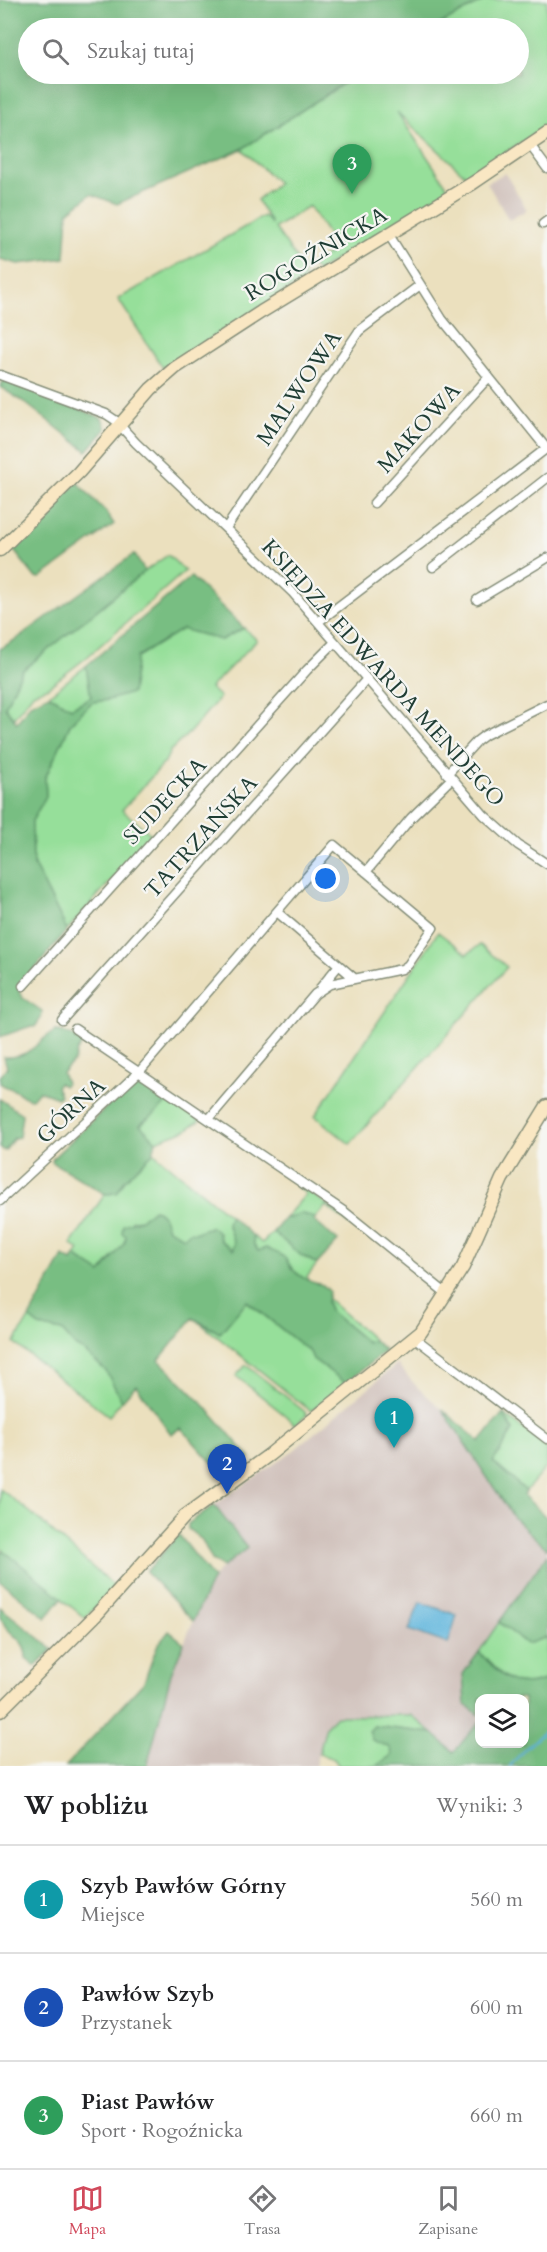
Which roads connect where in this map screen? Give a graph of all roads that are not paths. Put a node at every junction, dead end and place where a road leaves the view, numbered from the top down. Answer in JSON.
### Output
{"nodes":[{"id":1,"x":547,"y":133,"type":"edge"},
{"id":2,"x":530,"y":145,"type":"junction"},
{"id":3,"x":547,"y":168,"type":"edge"},
{"id":4,"x":389,"y":235,"type":"junction"},
{"id":5,"x":420,"y":285,"type":"junction"},
{"id":6,"x":0,"y":375,"type":"edge"},
{"id":7,"x":489,"y":377,"type":"junction"},
{"id":8,"x":119,"y":425,"type":"junction"},
{"id":9,"x":547,"y":448,"type":"edge"},
{"id":10,"x":547,"y":478,"type":"edge"},
{"id":11,"x":374,"y":503,"type":"dead end"},
{"id":12,"x":226,"y":528,"type":"junction"},
{"id":13,"x":0,"y":550,"type":"edge"},
{"id":14,"x":547,"y":558,"type":"edge"},
{"id":15,"x":433,"y":567,"type":"dead end"},
{"id":16,"x":477,"y":600,"type":"dead end"},
{"id":17,"x":318,"y":622,"type":"junction"},
{"id":18,"x":335,"y":642,"type":"junction"},
{"id":19,"x":367,"y":680,"type":"junction"},
{"id":20,"x":547,"y":704,"type":"edge"},
{"id":21,"x":449,"y":776,"type":"junction"},
{"id":22,"x":547,"y":864,"type":"edge"},
{"id":23,"x":366,"y":872,"type":"junction"},
{"id":24,"x":277,"y":912,"type":"junction"},
{"id":25,"x":339,"y":965,"type":"junction"},
{"id":26,"x":354,"y":978,"type":"junction"},
{"id":27,"x":22,"y":986,"type":"dead end"},
{"id":28,"x":315,"y":994,"type":"junction"},
{"id":29,"x":62,"y":1020,"type":"dead end"},
{"id":30,"x":75,"y":1029,"type":"dead end"},
{"id":31,"x":140,"y":1071,"type":"junction"},
{"id":32,"x":547,"y":1106,"type":"edge"},
{"id":33,"x":208,"y":1119,"type":"junction"},
{"id":34,"x":0,"y":1201,"type":"edge"},
{"id":35,"x":447,"y":1294,"type":"junction"},
{"id":36,"x":415,"y":1338,"type":"junction"},
{"id":37,"x":547,"y":1439,"type":"edge"},
{"id":38,"x":0,"y":1711,"type":"edge"}],
"edges":[{"from":1,"to":2,"type":"street","name":"ROGOŹNICKA"},
{"from":2,"to":3,"type":"street"},
{"from":2,"to":4,"type":"street","name":"ROGOŹNICKA"},
{"from":4,"to":5,"type":"street"},
{"from":4,"to":8,"type":"street","name":"ROGOŹNICKA"},
{"from":5,"to":7,"type":"street"},
{"from":5,"to":12,"type":"street","name":"MALWOWA"},
{"from":6,"to":8,"type":"street","name":"KSIĘDZA EDWARDA MENDEGO"},
{"from":7,"to":9,"type":"street"},
{"from":7,"to":11,"type":"street","name":"MAKOWA"},
{"from":8,"to":12,"type":"street","name":"KSIĘDZA EDWARDA MENDEGO"},
{"from":8,"to":13,"type":"street","name":"ROGOŹNICKA"},
{"from":9,"to":17,"type":"street"},
{"from":10,"to":15,"type":"street"},
{"from":12,"to":17,"type":"street","name":"KSIĘDZA EDWARDA MENDEGO"},
{"from":14,"to":16,"type":"street"},
{"from":17,"to":18,"type":"street","name":"KSIĘDZA EDWARDA MENDEGO"},
{"from":18,"to":19,"type":"street","name":"KSIĘDZA EDWARDA MENDEGO"},
{"from":18,"to":27,"type":"street","name":"SUDECKA"},
{"from":19,"to":21,"type":"street","name":"KSIĘDZA EDWARDA MENDEGO"},
{"from":19,"to":29,"type":"street","name":"TATRZAŃSKA"},
{"from":20,"to":21,"type":"street"},
{"from":21,"to":22,"type":"street","name":"KSIĘDZA EDWARDA MENDEGO"},
{"from":21,"to":23,"type":"street"},
{"from":23,"to":24,"type":"street","name":"GÓRNA"},
{"from":23,"to":26,"type":"street"},
{"from":24,"to":25,"type":"street"},
{"from":24,"to":31,"type":"street","name":"GÓRNA"},
{"from":25,"to":26,"type":"street"},
{"from":25,"to":28,"type":"street"},
{"from":26,"to":28,"type":"street"},
{"from":28,"to":33,"type":"street"},
{"from":30,"to":31,"type":"street"},
{"from":31,"to":33,"type":"street"},
{"from":31,"to":34,"type":"street","name":"GÓRNA"},
{"from":32,"to":35,"type":"street"},
{"from":33,"to":35,"type":"street"},
{"from":35,"to":36,"type":"street"},
{"from":36,"to":37,"type":"street"},
{"from":36,"to":38,"type":"street"}]}
